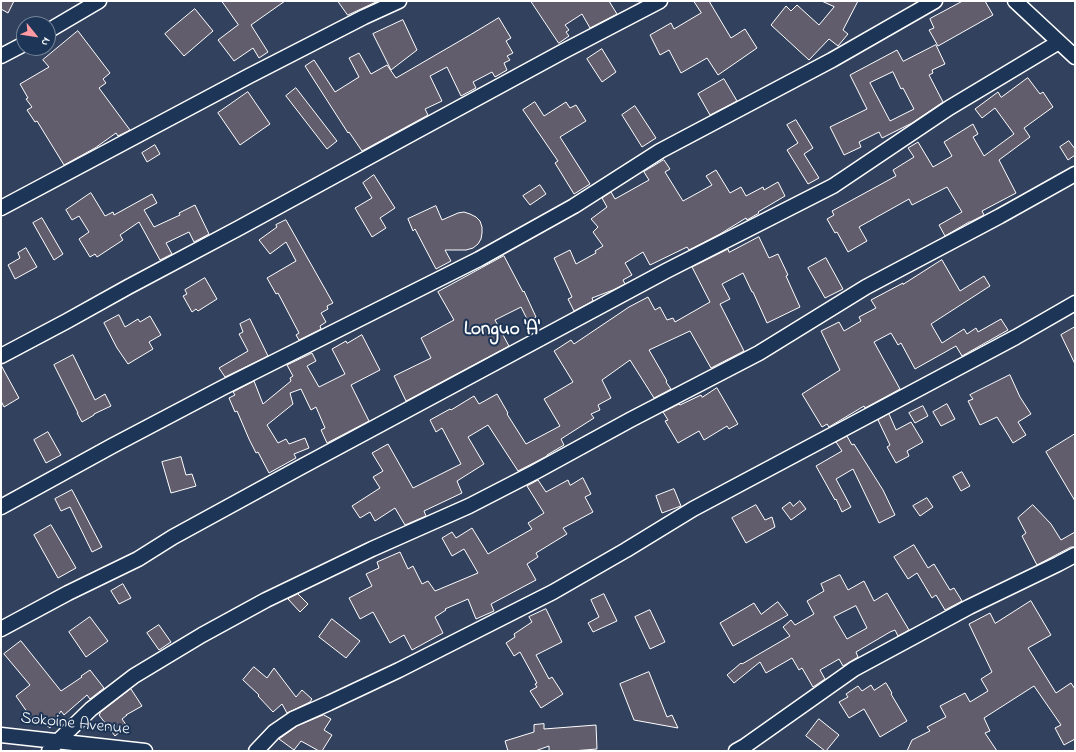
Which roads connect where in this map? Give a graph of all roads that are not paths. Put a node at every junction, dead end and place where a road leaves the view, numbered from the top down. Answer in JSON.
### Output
{"nodes":[{"id":1,"x":99,"y":1,"type":"edge"},
{"id":2,"x":399,"y":1,"type":"edge"},
{"id":3,"x":660,"y":1,"type":"edge"},
{"id":4,"x":935,"y":1,"type":"edge"},
{"id":5,"x":1015,"y":1,"type":"edge"},
{"id":6,"x":56,"y":26,"type":"edge"},
{"id":7,"x":1059,"y":42,"type":"junction"},
{"id":8,"x":16,"y":48,"type":"edge"},
{"id":9,"x":1,"y":56,"type":"edge"},
{"id":10,"x":1075,"y":57,"type":"edge"},
{"id":11,"x":1075,"y":174,"type":"edge"},
{"id":12,"x":1,"y":208,"type":"edge"},
{"id":13,"x":1075,"y":303,"type":"edge"},
{"id":14,"x":1,"y":356,"type":"edge"},
{"id":15,"x":1,"y":507,"type":"edge"},
{"id":16,"x":1075,"y":555,"type":"edge"},
{"id":17,"x":1,"y":629,"type":"edge"},
{"id":18,"x":1,"y":735,"type":"edge"},
{"id":19,"x":53,"y":746,"type":"edge"},
{"id":20,"x":145,"y":751,"type":"edge"},
{"id":21,"x":256,"y":751,"type":"edge"},
{"id":22,"x":736,"y":751,"type":"edge"}],
"edges":[{"from":1,"to":6,"type":"street"},
{"from":2,"to":12,"type":"street"},
{"from":3,"to":14,"type":"street"},
{"from":4,"to":15,"type":"street"},
{"from":5,"to":7,"type":"street"},
{"from":7,"to":10,"type":"street"},
{"from":7,"to":17,"type":"street"},
{"from":8,"to":9,"type":"street"},
{"from":11,"to":19,"type":"street"},
{"from":13,"to":21,"type":"street"},
{"from":16,"to":22,"type":"street"},
{"from":18,"to":19,"type":"street","name":"Sokoine Avenue"},
{"from":19,"to":20,"type":"street","name":"Sokoine Avenue"}]}
